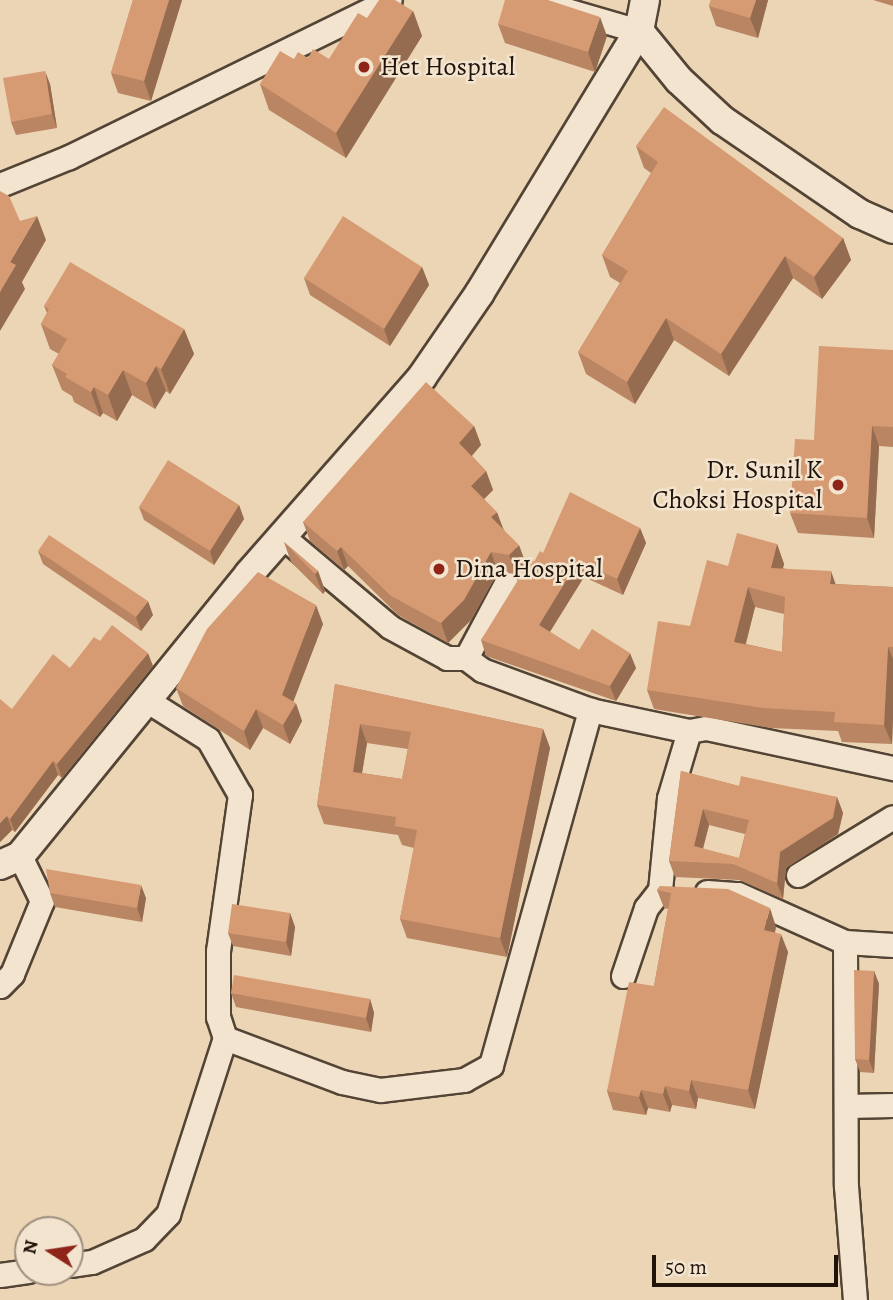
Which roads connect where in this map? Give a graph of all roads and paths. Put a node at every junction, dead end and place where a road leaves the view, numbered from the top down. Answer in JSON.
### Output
{"nodes":[{"id":1,"x":390,"y":0,"type":"edge"},
{"id":2,"x":532,"y":0,"type":"edge"},
{"id":3,"x":645,"y":0,"type":"edge"},
{"id":4,"x":639,"y":31,"type":"junction"},
{"id":5,"x":0,"y":185,"type":"edge"},
{"id":6,"x":893,"y":229,"type":"edge"},
{"id":7,"x":282,"y":536,"type":"junction"},
{"id":8,"x":506,"y":583,"type":"dead end"},
{"id":9,"x":466,"y":658,"type":"junction"},
{"id":10,"x":146,"y":700,"type":"junction"},
{"id":11,"x":590,"y":710,"type":"junction"},
{"id":12,"x":689,"y":731,"type":"junction"},
{"id":13,"x":893,"y":768,"type":"edge"},
{"id":14,"x":893,"y":817,"type":"edge"},
{"id":15,"x":10,"y":860,"type":"edge"},
{"id":16,"x":798,"y":875,"type":"dead end"},
{"id":17,"x":660,"y":890,"type":"junction"},
{"id":18,"x":845,"y":942,"type":"junction"},
{"id":19,"x":893,"y":945,"type":"edge"},
{"id":20,"x":623,"y":976,"type":"dead end"},
{"id":21,"x":0,"y":986,"type":"edge"},
{"id":22,"x":225,"y":1038,"type":"junction"},
{"id":23,"x":893,"y":1105,"type":"edge"},
{"id":24,"x":846,"y":1106,"type":"junction"},
{"id":25,"x":84,"y":1263,"type":"edge"},
{"id":26,"x":855,"y":1300,"type":"edge"}],
"edges":[{"from":1,"to":5,"type":"street"},
{"from":2,"to":4,"type":"street"},
{"from":3,"to":4,"type":"street"},
{"from":4,"to":6,"type":"street"},
{"from":4,"to":7,"type":"street"},
{"from":7,"to":9,"type":"street"},
{"from":7,"to":10,"type":"street"},
{"from":8,"to":9,"type":"street"},
{"from":9,"to":11,"type":"street"},
{"from":10,"to":15,"type":"street"},
{"from":10,"to":22,"type":"street"},
{"from":11,"to":12,"type":"street"},
{"from":11,"to":22,"type":"street"},
{"from":12,"to":13,"type":"street"},
{"from":12,"to":17,"type":"street"},
{"from":14,"to":16,"type":"street"},
{"from":15,"to":21,"type":"street"},
{"from":17,"to":18,"type":"street"},
{"from":17,"to":20,"type":"street"},
{"from":18,"to":19,"type":"street"},
{"from":18,"to":24,"type":"street"},
{"from":22,"to":25,"type":"street"},
{"from":23,"to":24,"type":"street"},
{"from":24,"to":26,"type":"street"}]}
